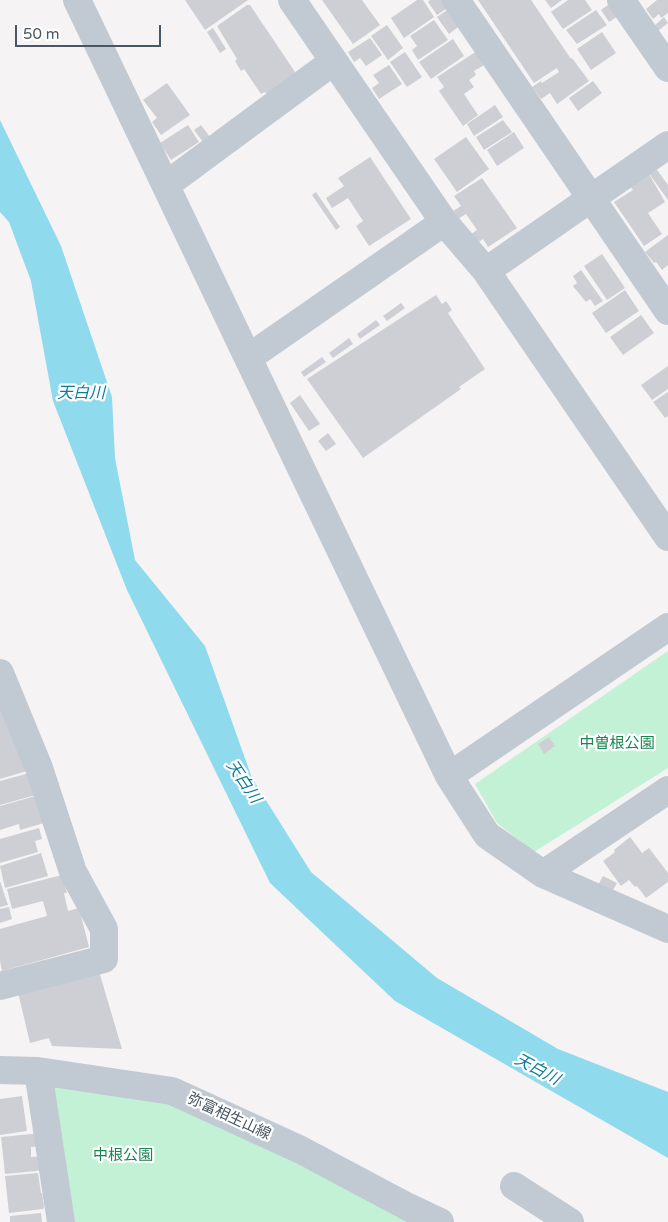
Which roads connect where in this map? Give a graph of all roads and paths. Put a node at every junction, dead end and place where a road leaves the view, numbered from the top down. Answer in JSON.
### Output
{"nodes":[{"id":1,"x":292,"y":0,"type":"edge"},
{"id":2,"x":456,"y":0,"type":"edge"},
{"id":3,"x":621,"y":0,"type":"edge"},
{"id":4,"x":82,"y":3,"type":"edge"},
{"id":5,"x":334,"y":61,"type":"junction"},
{"id":6,"x":668,"y":68,"type":"edge"},
{"id":7,"x":668,"y":145,"type":"edge"},
{"id":8,"x":166,"y":184,"type":"junction"},
{"id":9,"x":591,"y":198,"type":"junction"},
{"id":10,"x":444,"y":222,"type":"junction"},
{"id":11,"x":486,"y":271,"type":"junction"},
{"id":12,"x":668,"y":311,"type":"edge"},
{"id":13,"x":248,"y":358,"type":"junction"},
{"id":14,"x":668,"y":537,"type":"edge"},
{"id":15,"x":668,"y":627,"type":"edge"},
{"id":16,"x":0,"y":674,"type":"edge"},
{"id":17,"x":449,"y":776,"type":"junction"},
{"id":18,"x":668,"y":790,"type":"edge"},
{"id":19,"x":543,"y":874,"type":"junction"},
{"id":20,"x":668,"y":928,"type":"edge"},
{"id":21,"x":0,"y":986,"type":"edge"},
{"id":22,"x":0,"y":1070,"type":"edge"},
{"id":23,"x":38,"y":1072,"type":"junction"},
{"id":24,"x":514,"y":1186,"type":"dead end"},
{"id":25,"x":61,"y":1222,"type":"edge"},
{"id":26,"x":440,"y":1222,"type":"edge"},
{"id":27,"x":570,"y":1222,"type":"edge"}],
"edges":[{"from":1,"to":5,"type":"street"},
{"from":2,"to":9,"type":"street"},
{"from":3,"to":6,"type":"street"},
{"from":4,"to":8,"type":"street"},
{"from":5,"to":8,"type":"street"},
{"from":5,"to":10,"type":"street"},
{"from":7,"to":9,"type":"street"},
{"from":8,"to":13,"type":"street"},
{"from":9,"to":11,"type":"street"},
{"from":9,"to":12,"type":"street"},
{"from":10,"to":11,"type":"street"},
{"from":10,"to":13,"type":"street"},
{"from":11,"to":14,"type":"street"},
{"from":13,"to":17,"type":"street"},
{"from":15,"to":17,"type":"street"},
{"from":16,"to":21,"type":"street"},
{"from":17,"to":19,"type":"street"},
{"from":18,"to":19,"type":"street"},
{"from":19,"to":20,"type":"street"},
{"from":22,"to":23,"type":"street","name":"弥富相生山線"},
{"from":23,"to":25,"type":"street"},
{"from":23,"to":26,"type":"street","name":"弥富相生山線"},
{"from":24,"to":27,"type":"street"}]}
